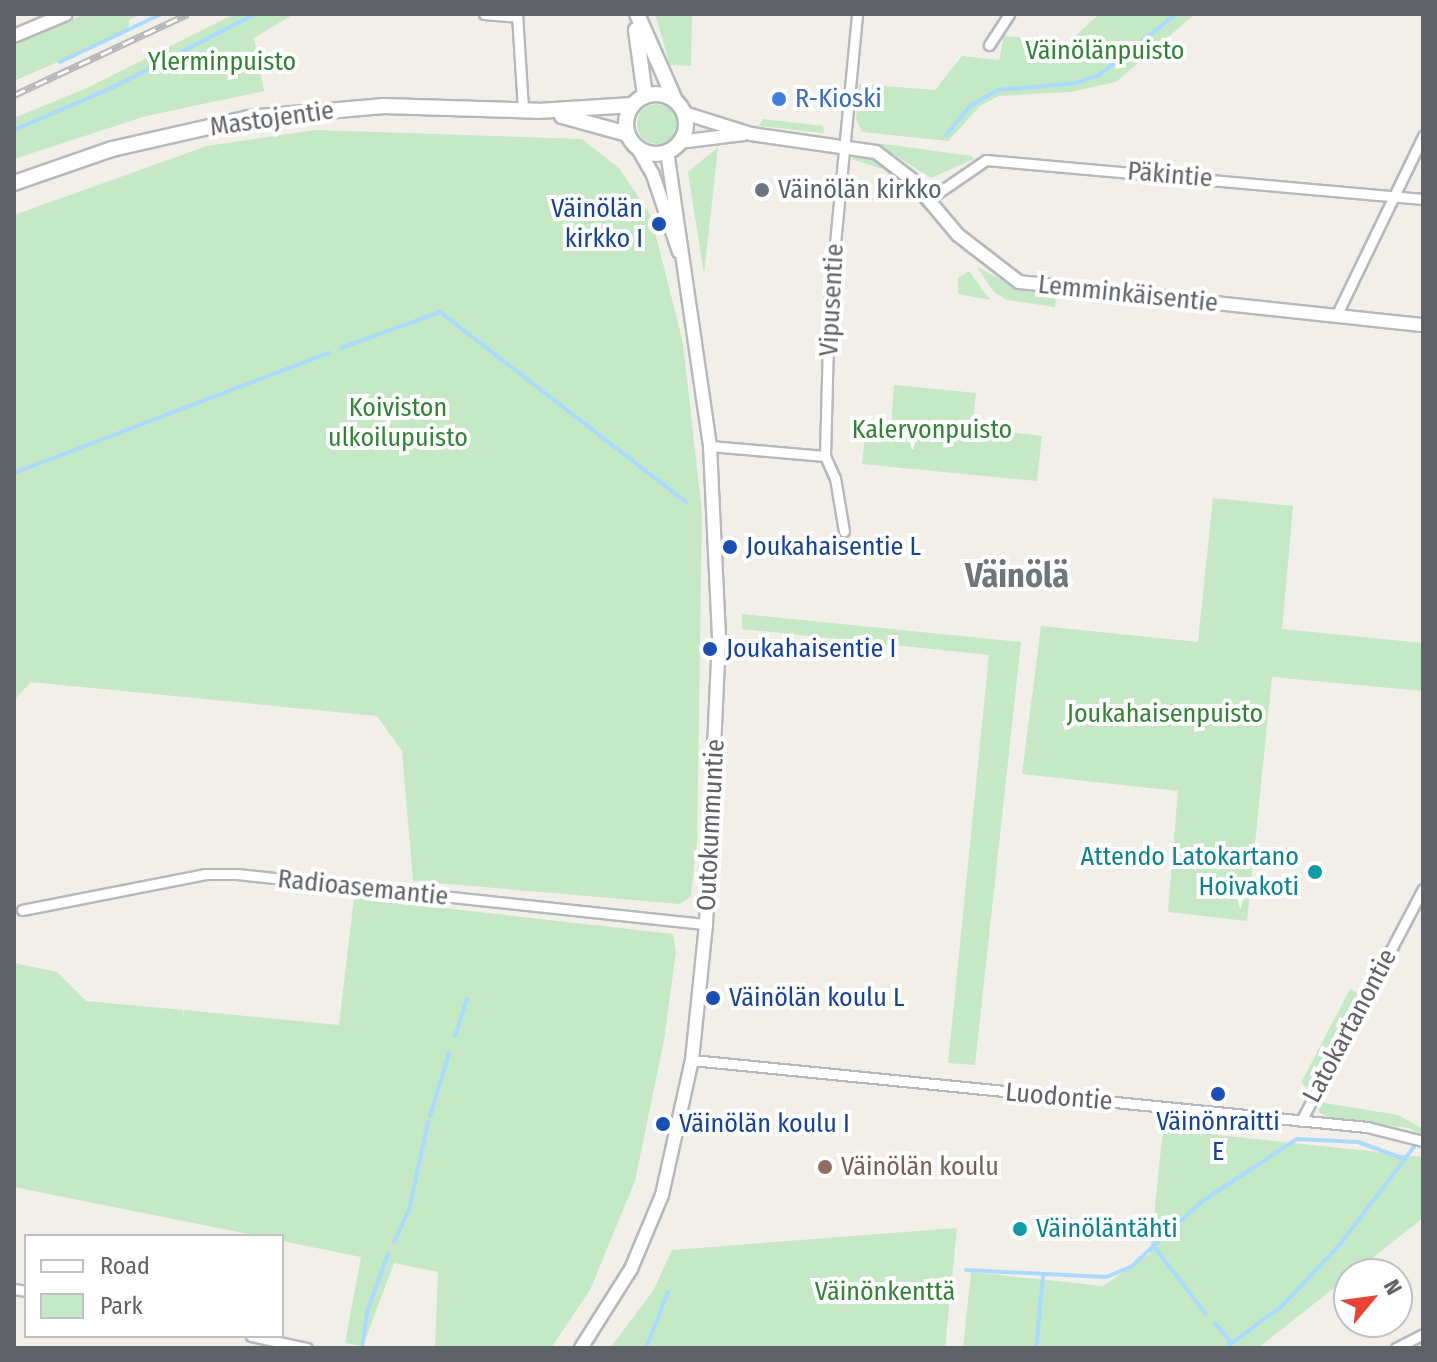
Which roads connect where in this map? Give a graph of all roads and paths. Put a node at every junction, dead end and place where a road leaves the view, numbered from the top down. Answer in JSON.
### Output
{"nodes":[{"id":1,"x":66,"y":14,"type":"edge"},
{"id":2,"x":484,"y":14,"type":"edge"},
{"id":3,"x":635,"y":14,"type":"edge"},
{"id":4,"x":857,"y":14,"type":"edge"},
{"id":5,"x":1009,"y":14,"type":"edge"},
{"id":6,"x":517,"y":16,"type":"edge"},
{"id":7,"x":14,"y":36,"type":"edge"},
{"id":8,"x":989,"y":45,"type":"dead end"},
{"id":9,"x":639,"y":100,"type":"junction"},
{"id":10,"x":680,"y":106,"type":"junction"},
{"id":11,"x":523,"y":110,"type":"junction"},
{"id":12,"x":538,"y":111,"type":"junction"},
{"id":13,"x":628,"y":134,"type":"junction"},
{"id":14,"x":751,"y":134,"type":"junction"},
{"id":15,"x":1423,"y":136,"type":"edge"},
{"id":16,"x":840,"y":143,"type":"junction"},
{"id":17,"x":637,"y":147,"type":"junction"},
{"id":18,"x":673,"y":147,"type":"junction"},
{"id":19,"x":14,"y":183,"type":"edge"},
{"id":20,"x":1393,"y":196,"type":"junction"},
{"id":21,"x":929,"y":199,"type":"junction"},
{"id":22,"x":1423,"y":199,"type":"edge"},
{"id":23,"x":687,"y":278,"type":"junction"},
{"id":24,"x":1337,"y":314,"type":"junction"},
{"id":25,"x":1423,"y":325,"type":"edge"},
{"id":26,"x":710,"y":446,"type":"junction"},
{"id":27,"x":825,"y":456,"type":"junction"},
{"id":28,"x":844,"y":531,"type":"dead end"},
{"id":29,"x":1423,"y":889,"type":"edge"},
{"id":30,"x":22,"y":910,"type":"dead end"},
{"id":31,"x":706,"y":924,"type":"junction"},
{"id":32,"x":692,"y":1060,"type":"junction"},
{"id":33,"x":1301,"y":1121,"type":"junction"},
{"id":34,"x":1423,"y":1141,"type":"edge"},
{"id":35,"x":1423,"y":1334,"type":"edge"},
{"id":36,"x":260,"y":1338,"type":"edge"},
{"id":37,"x":302,"y":1347,"type":"edge"},
{"id":38,"x":581,"y":1348,"type":"edge"},
{"id":39,"x":1396,"y":1348,"type":"edge"}],
"edges":[{"from":1,"to":7,"type":"street"},
{"from":2,"to":6,"type":"street"},
{"from":3,"to":9,"type":"main road"},
{"from":3,"to":10,"type":"main road"},
{"from":4,"to":16,"type":"street","name":"Vipusentie"},
{"from":5,"to":8,"type":"street"},
{"from":6,"to":11,"type":"street"},
{"from":9,"to":10,"type":"main road"},
{"from":9,"to":12,"type":"main road","name":"Mastojentie"},
{"from":9,"to":13,"type":"main road"},
{"from":10,"to":14,"type":"street"},
{"from":10,"to":18,"type":"main road"},
{"from":11,"to":12,"type":"main road","name":"Mastojentie"},
{"from":11,"to":19,"type":"main road","name":"Mastojentie"},
{"from":12,"to":13,"type":"main road","name":"Mastojentie"},
{"from":13,"to":17,"type":"main road"},
{"from":14,"to":16,"type":"street"},
{"from":14,"to":18,"type":"street"},
{"from":15,"to":20,"type":"street"},
{"from":16,"to":21,"type":"street","name":"Lemminkäisentie"},
{"from":16,"to":27,"type":"street","name":"Vipusentie"},
{"from":17,"to":18,"type":"main road"},
{"from":17,"to":23,"type":"street","name":"Outokummuntie"},
{"from":18,"to":23,"type":"street","name":"Outokummuntie"},
{"from":20,"to":21,"type":"street","name":"Päkintie"},
{"from":20,"to":22,"type":"street","name":"Päkintie"},
{"from":20,"to":24,"type":"street"},
{"from":21,"to":24,"type":"street","name":"Lemminkäisentie"},
{"from":23,"to":26,"type":"street","name":"Outokummuntie"},
{"from":24,"to":25,"type":"street","name":"Lemminkäisentie"},
{"from":26,"to":27,"type":"street"},
{"from":26,"to":31,"type":"street","name":"Outokummuntie"},
{"from":27,"to":28,"type":"street"},
{"from":29,"to":33,"type":"street","name":"Latokartanontie"},
{"from":30,"to":31,"type":"street","name":"Radioasemantie"},
{"from":31,"to":32,"type":"street","name":"Outokummuntie"},
{"from":32,"to":33,"type":"street","name":"Luodontie"},
{"from":32,"to":38,"type":"street","name":"Outokummuntie"},
{"from":33,"to":34,"type":"street","name":"Luodontie"},
{"from":35,"to":39,"type":"street"},
{"from":36,"to":37,"type":"street"}]}
